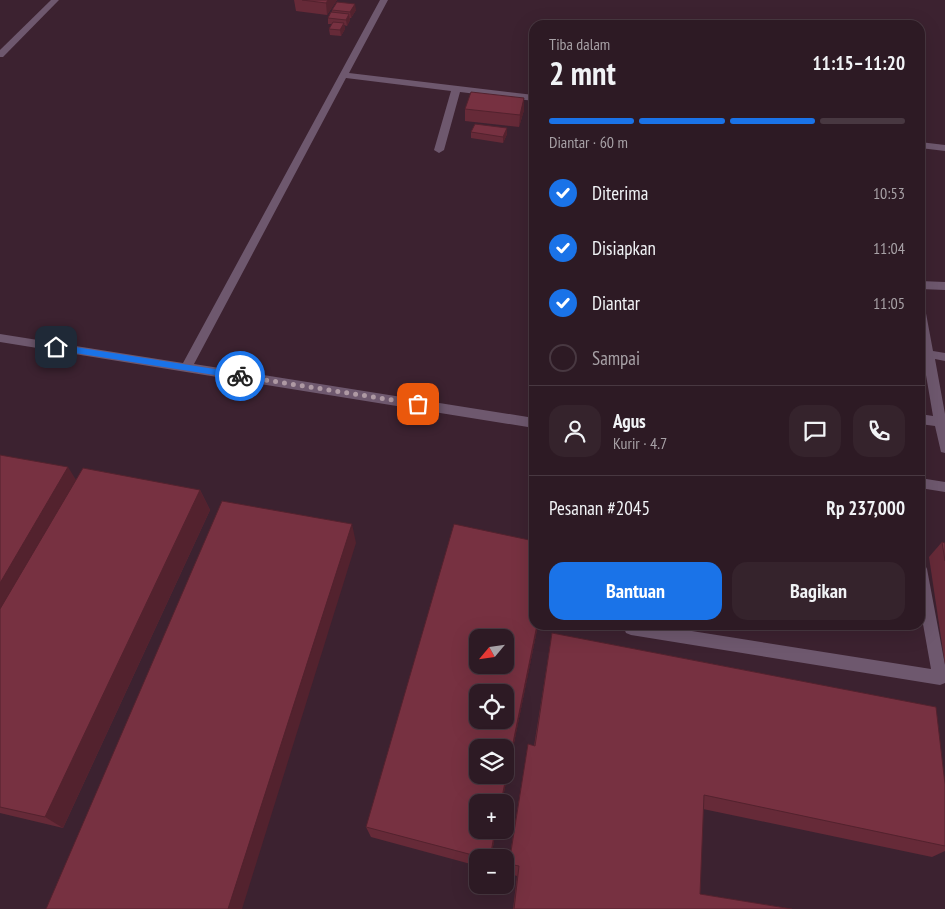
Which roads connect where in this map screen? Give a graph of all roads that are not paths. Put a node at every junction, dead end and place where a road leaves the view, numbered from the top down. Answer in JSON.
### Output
{"nodes":[{"id":1,"x":56,"y":0,"type":"edge"},
{"id":2,"x":384,"y":0,"type":"edge"},
{"id":3,"x":0,"y":55,"type":"edge"},
{"id":4,"x":342,"y":75,"type":"junction"},
{"id":5,"x":456,"y":89,"type":"junction"},
{"id":6,"x":529,"y":97,"type":"edge"},
{"id":7,"x":925,"y":146,"type":"edge"},
{"id":8,"x":945,"y":148,"type":"edge"},
{"id":9,"x":439,"y":150,"type":"dead end"},
{"id":10,"x":925,"y":285,"type":"edge"},
{"id":11,"x":945,"y":286,"type":"edge"},
{"id":12,"x":925,"y":337,"type":"edge"},
{"id":13,"x":0,"y":338,"type":"edge"},
{"id":14,"x":928,"y":354,"type":"junction"},
{"id":15,"x":945,"y":357,"type":"edge"},
{"id":16,"x":186,"y":368,"type":"junction"},
{"id":17,"x":925,"y":420,"type":"edge"},
{"id":18,"x":529,"y":421,"type":"edge"},
{"id":19,"x":940,"y":422,"type":"junction"},
{"id":20,"x":945,"y":448,"type":"edge"},
{"id":21,"x":925,"y":485,"type":"edge"},
{"id":22,"x":945,"y":487,"type":"edge"},
{"id":23,"x":925,"y":594,"type":"edge"},
{"id":24,"x":643,"y":630,"type":"edge"},
{"id":25,"x":942,"y":681,"type":"edge"}],
"edges":[{"from":1,"to":3,"type":"lane"},
{"from":2,"to":4,"type":"lane"},
{"from":4,"to":5,"type":"lane"},
{"from":4,"to":16,"type":"lane"},
{"from":5,"to":6,"type":"lane"},
{"from":5,"to":9,"type":"lane"},
{"from":7,"to":8,"type":"lane"},
{"from":10,"to":11,"type":"lane"},
{"from":12,"to":14,"type":"lane"},
{"from":13,"to":16,"type":"lane"},
{"from":14,"to":15,"type":"lane"},
{"from":14,"to":19,"type":"lane"},
{"from":16,"to":18,"type":"lane"},
{"from":17,"to":19,"type":"lane"},
{"from":19,"to":20,"type":"lane"},
{"from":21,"to":22,"type":"lane"},
{"from":23,"to":25,"type":"lane"},
{"from":24,"to":25,"type":"lane"}]}
